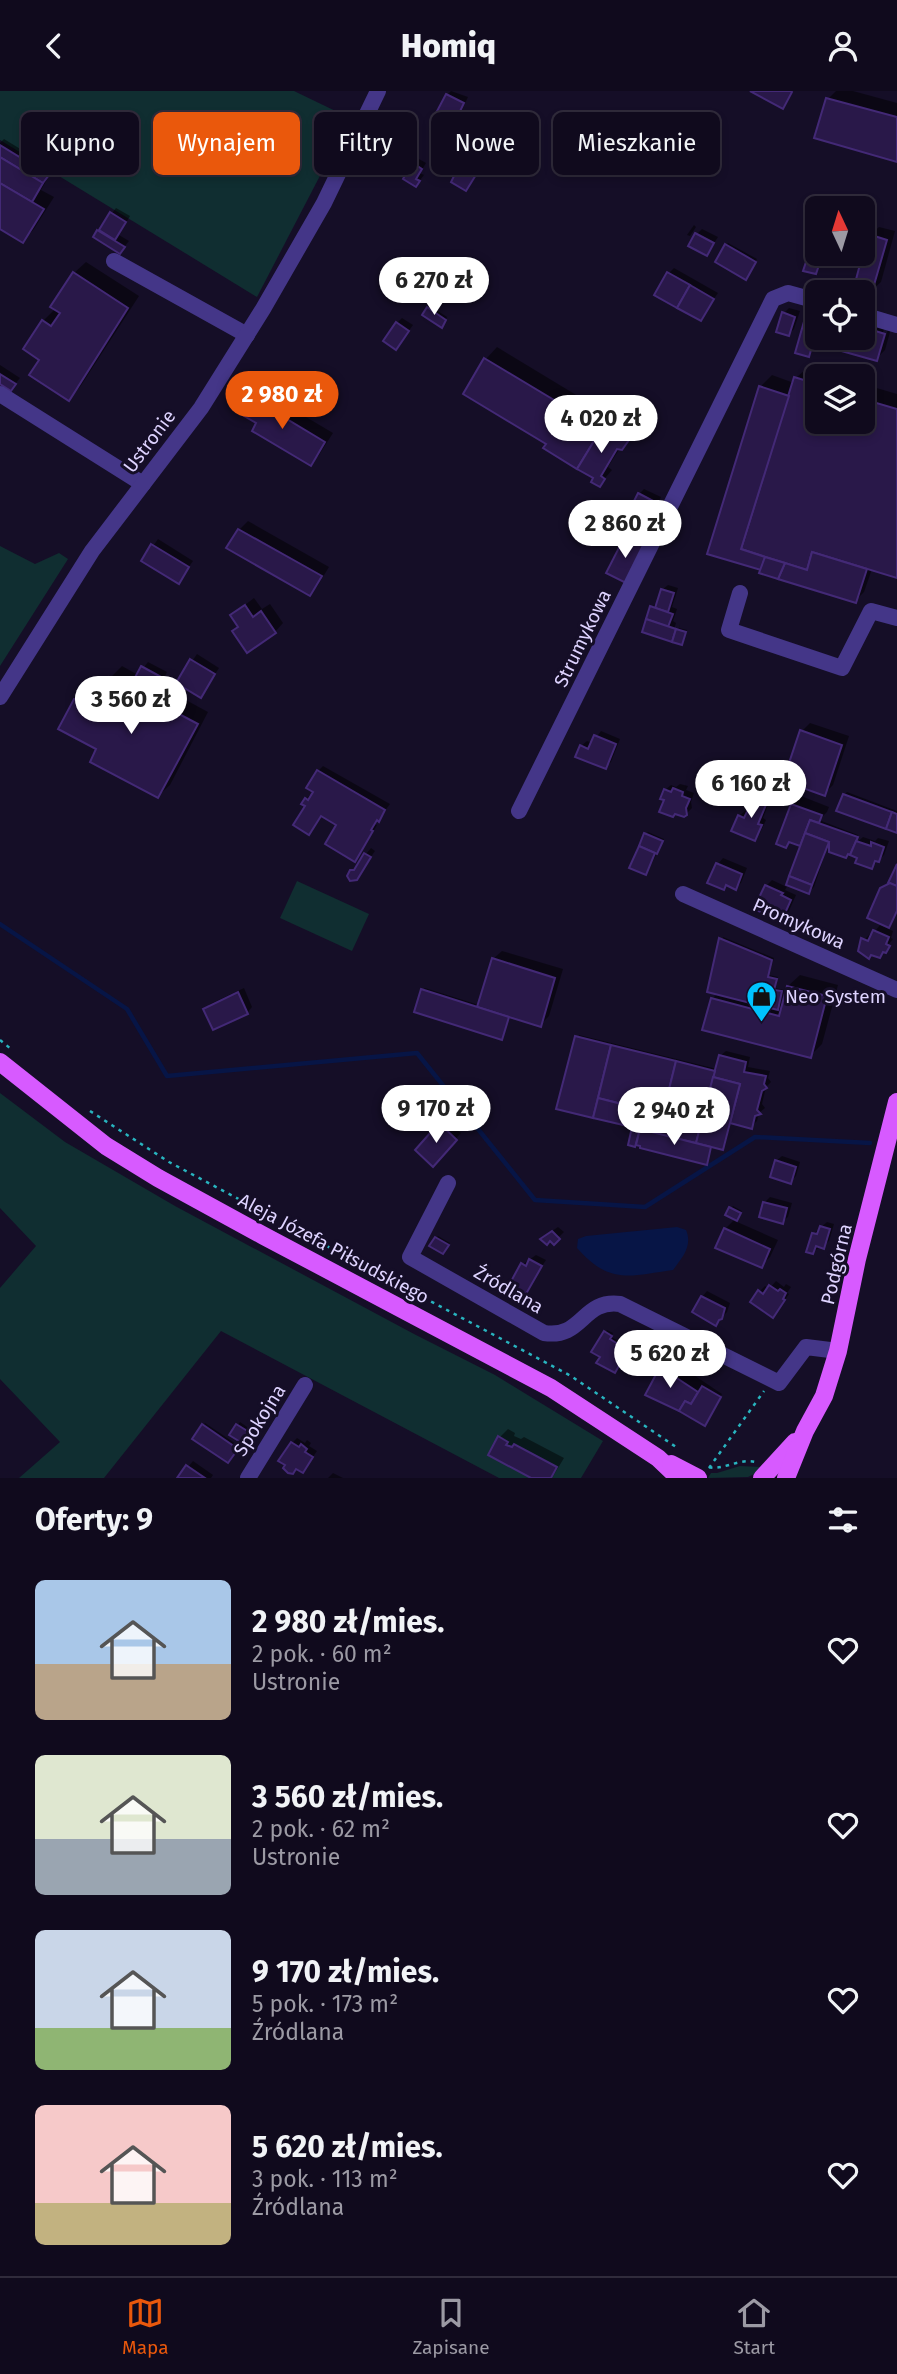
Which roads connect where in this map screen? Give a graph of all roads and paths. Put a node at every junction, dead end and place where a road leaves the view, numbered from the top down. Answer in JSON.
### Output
{"nodes":[{"id":1,"x":378,"y":91,"type":"edge"},
{"id":2,"x":114,"y":261,"type":"dead end"},
{"id":3,"x":805,"y":298,"type":"edge"},
{"id":4,"x":875,"y":319,"type":"edge"},
{"id":5,"x":897,"y":325,"type":"edge"},
{"id":6,"x":247,"y":335,"type":"junction"},
{"id":7,"x":0,"y":394,"type":"edge"},
{"id":8,"x":143,"y":484,"type":"junction"},
{"id":9,"x":740,"y":593,"type":"dead end"},
{"id":10,"x":897,"y":618,"type":"edge"},
{"id":11,"x":0,"y":697,"type":"edge"},
{"id":12,"x":519,"y":811,"type":"dead end"},
{"id":13,"x":683,"y":894,"type":"dead end"},
{"id":14,"x":897,"y":990,"type":"edge"},
{"id":15,"x":0,"y":1040,"type":"edge"},
{"id":16,"x":17,"y":1053,"type":"dead end"},
{"id":17,"x":0,"y":1062,"type":"edge"},
{"id":18,"x":897,"y":1102,"type":"edge"},
{"id":19,"x":85,"y":1108,"type":"dead end"},
{"id":20,"x":448,"y":1183,"type":"dead end"},
{"id":21,"x":838,"y":1351,"type":"junction"},
{"id":22,"x":772,"y":1379,"type":"junction"},
{"id":23,"x":305,"y":1385,"type":"dead end"},
{"id":24,"x":688,"y":1455,"type":"dead end"},
{"id":25,"x":658,"y":1458,"type":"junction"},
{"id":26,"x":774,"y":1474,"type":"edge"},
{"id":27,"x":248,"y":1478,"type":"edge"},
{"id":28,"x":679,"y":1478,"type":"edge"},
{"id":29,"x":698,"y":1478,"type":"edge"}],
"edges":[{"from":1,"to":6,"type":"street","name":"Ustronie"},
{"from":2,"to":6,"type":"street"},
{"from":3,"to":12,"type":"street","name":"Strumykowa"},
{"from":4,"to":5,"type":"street"},
{"from":6,"to":8,"type":"street","name":"Ustronie"},
{"from":7,"to":8,"type":"street"},
{"from":8,"to":11,"type":"street","name":"Ustronie"},
{"from":9,"to":10,"type":"street"},
{"from":13,"to":14,"type":"street","name":"Promykowa"},
{"from":15,"to":16,"type":"path"},
{"from":17,"to":25,"type":"main road","name":"Aleja Józefa Piłsudskiego"},
{"from":18,"to":21,"type":"main road","name":"Podgórna"},
{"from":19,"to":24,"type":"path"},
{"from":20,"to":22,"type":"street","name":"Źródlana"},
{"from":21,"to":22,"type":"street"},
{"from":21,"to":26,"type":"main road","name":"Podgórna"},
{"from":22,"to":26,"type":"path"},
{"from":23,"to":27,"type":"street","name":"Spokojna"},
{"from":25,"to":28,"type":"main road","name":"Aleja Józefa Piłsudskiego"},
{"from":25,"to":29,"type":"main road","name":"Aleja Józefa Piłsudskiego"}]}
